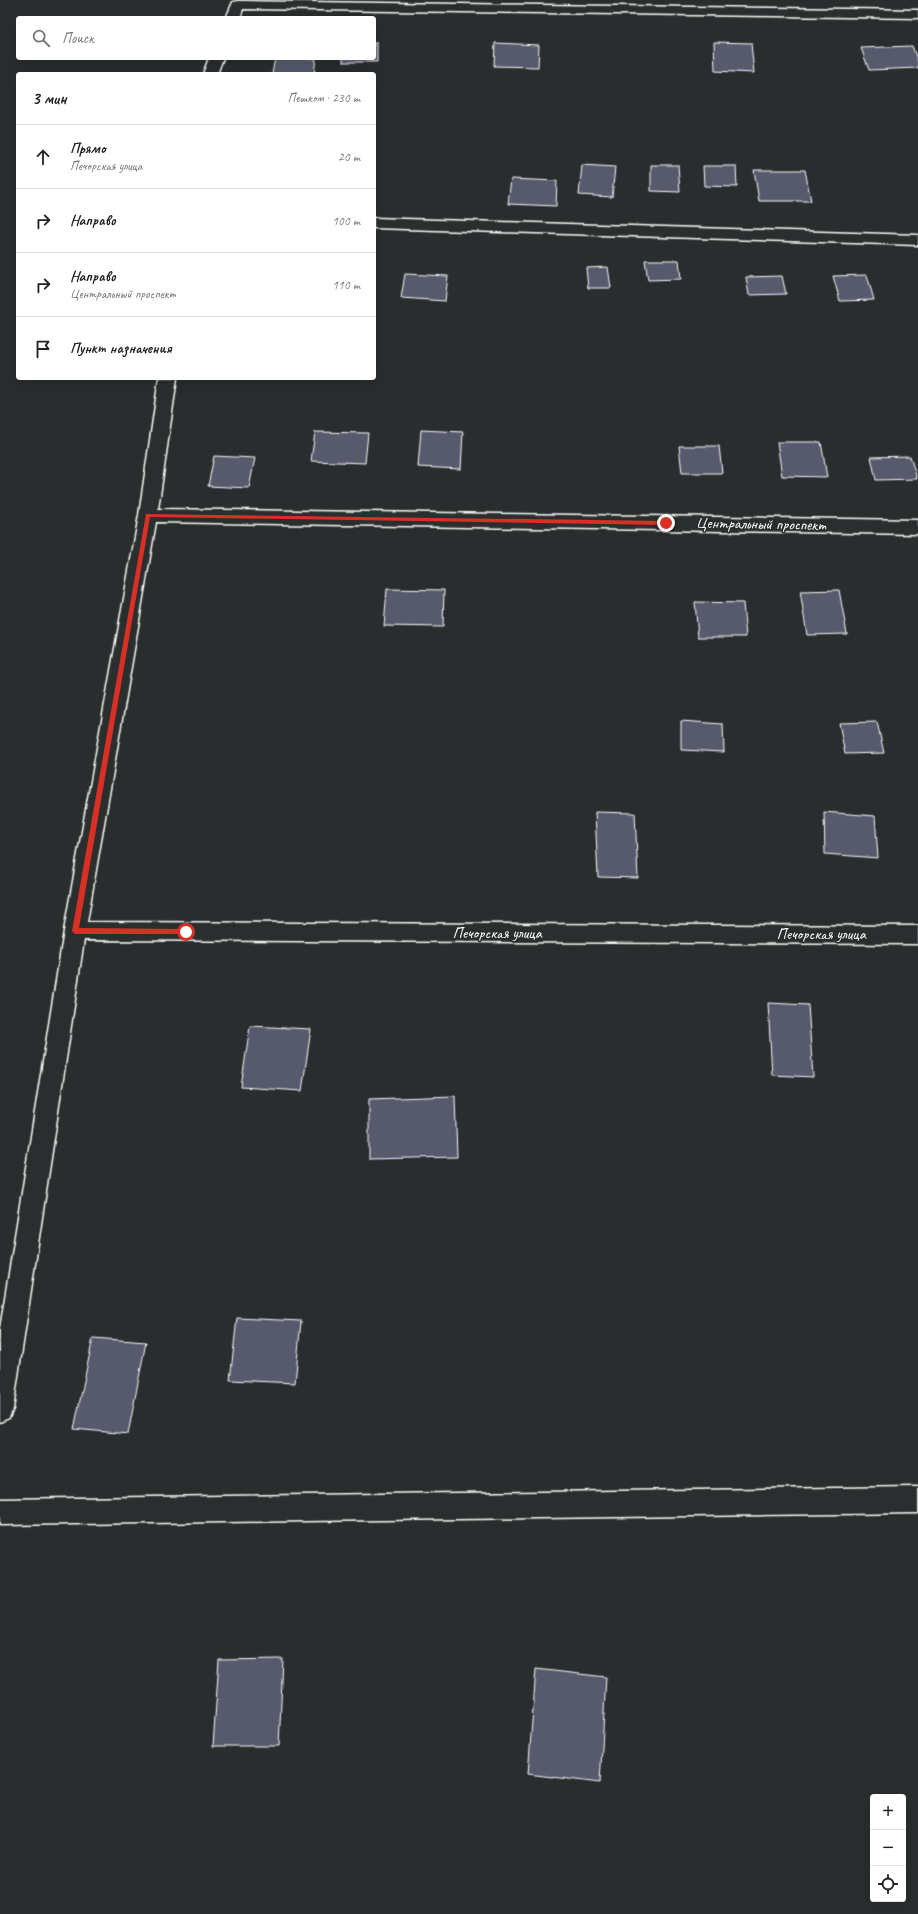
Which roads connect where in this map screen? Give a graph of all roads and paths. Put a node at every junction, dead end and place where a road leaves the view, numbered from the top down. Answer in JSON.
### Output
{"nodes":[{"id":1,"x":239,"y":2,"type":"edge"},
{"id":2,"x":918,"y":14,"type":"edge"},
{"id":3,"x":234,"y":16,"type":"edge"},
{"id":4,"x":215,"y":60,"type":"edge"},
{"id":5,"x":211,"y":72,"type":"edge"},
{"id":6,"x":376,"y":223,"type":"edge"},
{"id":7,"x":918,"y":240,"type":"edge"},
{"id":8,"x":168,"y":380,"type":"edge"},
{"id":9,"x":148,"y":515,"type":"junction"},
{"id":10,"x":918,"y":527,"type":"edge"},
{"id":11,"x":75,"y":931,"type":"junction"},
{"id":12,"x":918,"y":935,"type":"edge"},
{"id":13,"x":0,"y":1409,"type":"edge"},
{"id":14,"x":918,"y":1500,"type":"edge"},
{"id":15,"x":0,"y":1512,"type":"edge"}],
"edges":[{"from":1,"to":2,"type":"street"},
{"from":1,"to":3,"type":"street"},
{"from":4,"to":5,"type":"street"},
{"from":6,"to":7,"type":"street"},
{"from":8,"to":9,"type":"street"},
{"from":9,"to":10,"type":"street","name":"Центральный проспект"},
{"from":9,"to":11,"type":"street"},
{"from":11,"to":12,"type":"street","name":"Печорская улица"},
{"from":11,"to":13,"type":"street"},
{"from":14,"to":15,"type":"street"}]}
